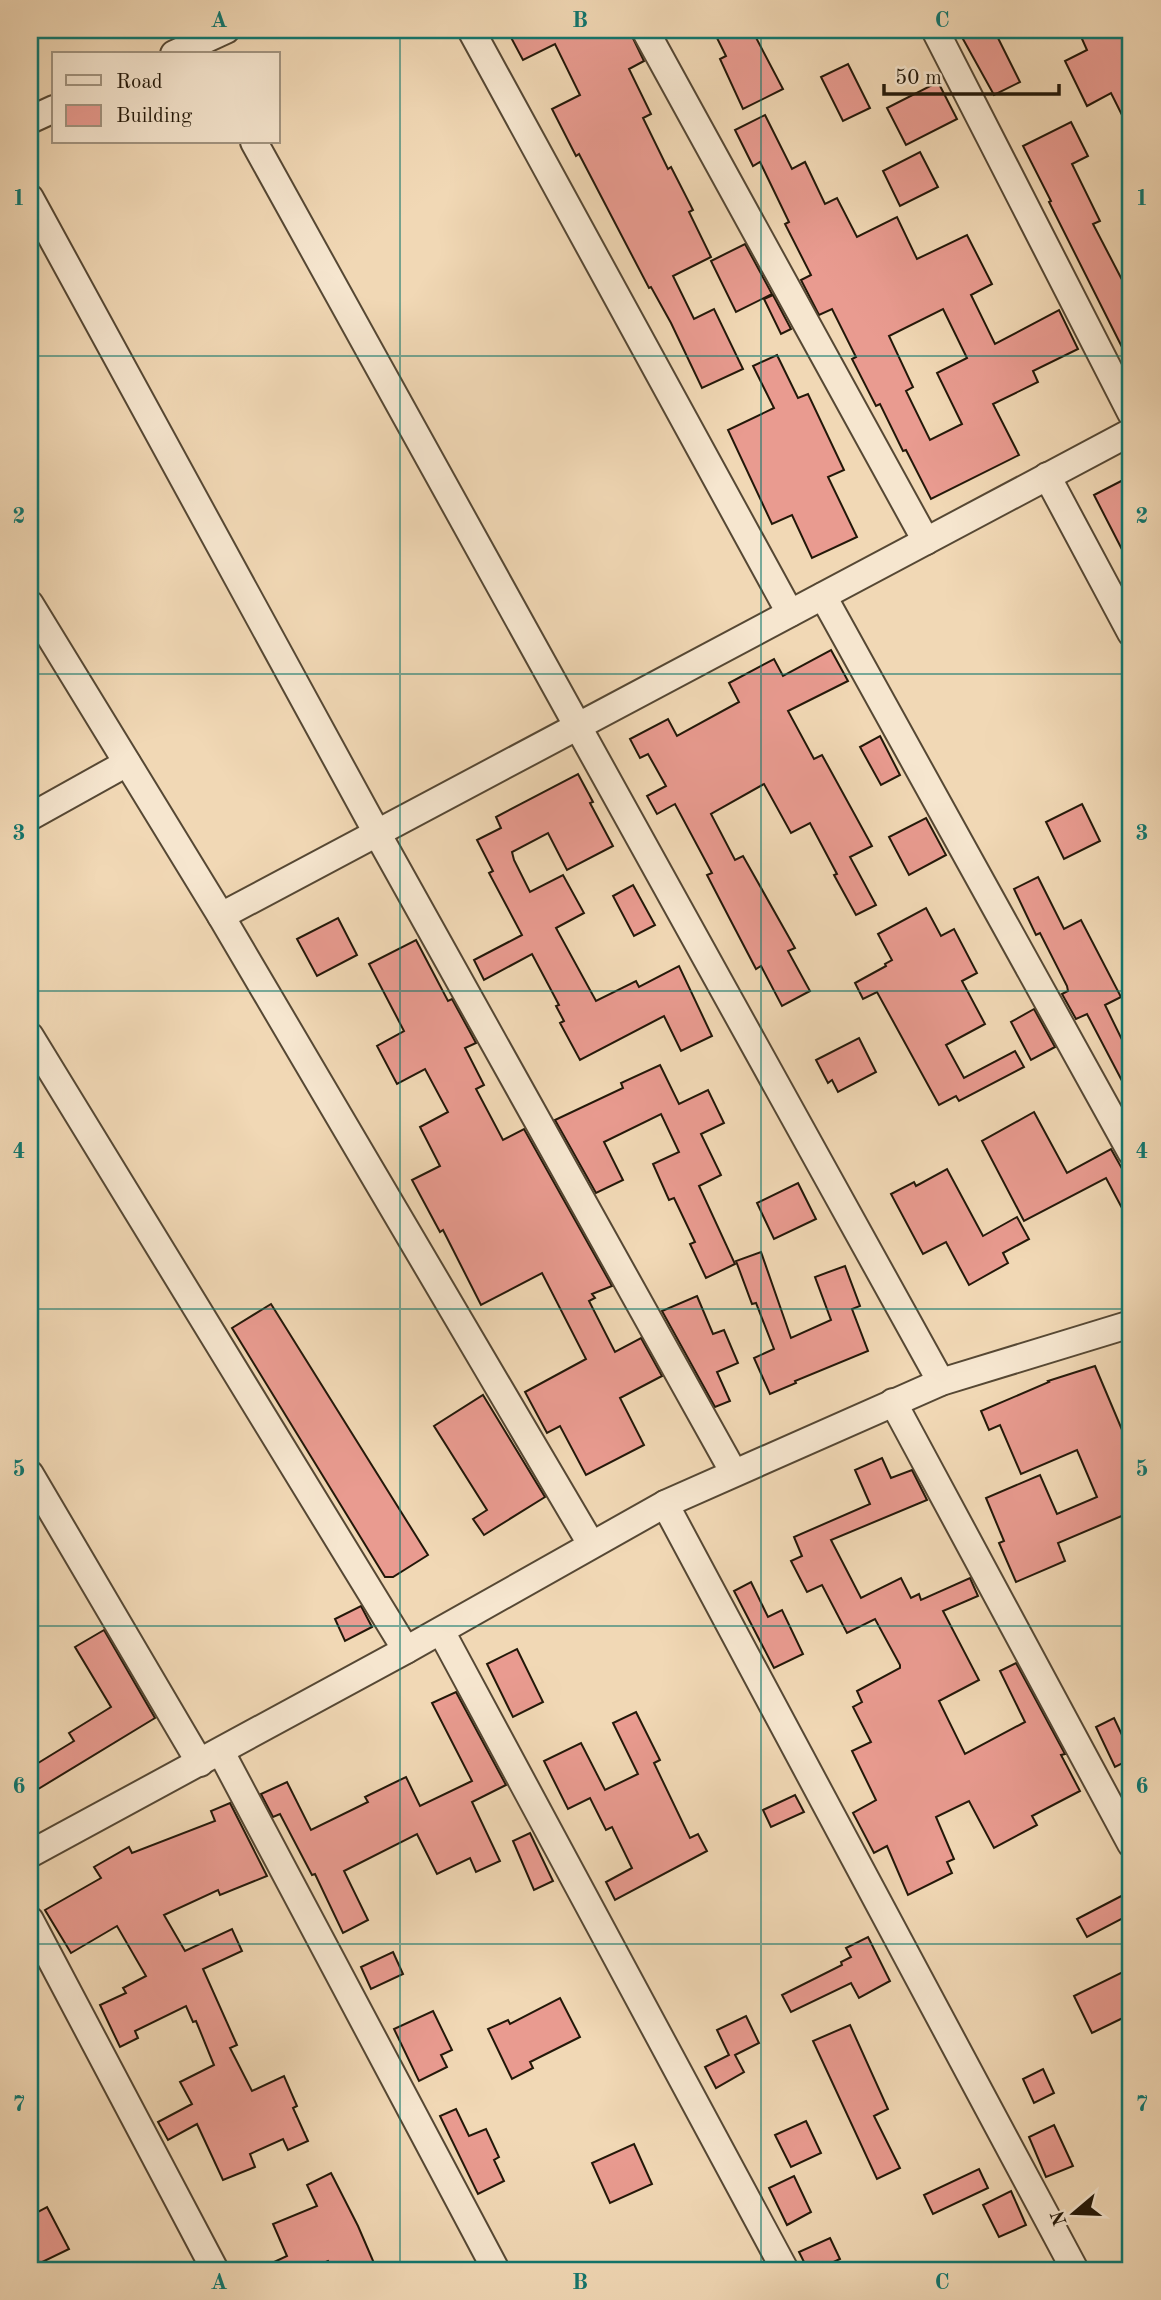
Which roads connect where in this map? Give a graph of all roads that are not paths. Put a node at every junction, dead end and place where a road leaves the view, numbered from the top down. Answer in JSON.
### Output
{"nodes":[{"id":1,"x":226,"y":30,"type":"edge"},
{"id":2,"x":471,"y":30,"type":"edge"},
{"id":3,"x":645,"y":30,"type":"edge"},
{"id":4,"x":935,"y":30,"type":"edge"},
{"id":5,"x":199,"y":42,"type":"edge"},
{"id":6,"x":178,"y":52,"type":"edge"},
{"id":7,"x":52,"y":110,"type":"edge"},
{"id":8,"x":30,"y":120,"type":"edge"},
{"id":9,"x":255,"y":144,"type":"edge"},
{"id":10,"x":30,"y":198,"type":"edge"},
{"id":11,"x":1131,"y":413,"type":"edge"},
{"id":12,"x":1131,"y":432,"type":"edge"},
{"id":13,"x":1047,"y":476,"type":"junction"},
{"id":14,"x":926,"y":541,"type":"junction"},
{"id":15,"x":823,"y":596,"type":"junction"},
{"id":16,"x":30,"y":604,"type":"edge"},
{"id":17,"x":790,"y":613,"type":"junction"},
{"id":18,"x":1131,"y":633,"type":"edge"},
{"id":19,"x":579,"y":726,"type":"junction"},
{"id":20,"x":127,"y":764,"type":"junction"},
{"id":21,"x":30,"y":817,"type":"edge"},
{"id":22,"x":377,"y":833,"type":"junction"},
{"id":23,"x":221,"y":916,"type":"junction"},
{"id":24,"x":30,"y":1036,"type":"edge"},
{"id":25,"x":1131,"y":1153,"type":"edge"},
{"id":26,"x":1131,"y":1324,"type":"edge"},
{"id":27,"x":941,"y":1382,"type":"junction"},
{"id":28,"x":893,"y":1402,"type":"junction"},
{"id":29,"x":734,"y":1473,"type":"junction"},
{"id":30,"x":30,"y":1474,"type":"edge"},
{"id":31,"x":665,"y":1504,"type":"junction"},
{"id":32,"x":591,"y":1544,"type":"junction"},
{"id":33,"x":441,"y":1630,"type":"junction"},
{"id":34,"x":406,"y":1650,"type":"junction"},
{"id":35,"x":210,"y":1757,"type":"junction"},
{"id":36,"x":1131,"y":1844,"type":"edge"},
{"id":37,"x":30,"y":1854,"type":"edge"},
{"id":38,"x":30,"y":1920,"type":"edge"},
{"id":39,"x":215,"y":2270,"type":"edge"},
{"id":40,"x":496,"y":2270,"type":"edge"},
{"id":41,"x":785,"y":2270,"type":"edge"},
{"id":42,"x":1075,"y":2270,"type":"edge"}],
"edges":[{"from":1,"to":5,"type":"street"},
{"from":2,"to":17,"type":"street"},
{"from":3,"to":14,"type":"street"},
{"from":4,"to":11,"type":"street"},
{"from":5,"to":6,"type":"street"},
{"from":7,"to":8,"type":"street"},
{"from":9,"to":19,"type":"street"},
{"from":10,"to":22,"type":"street"},
{"from":12,"to":13,"type":"street"},
{"from":13,"to":14,"type":"street"},
{"from":13,"to":18,"type":"street"},
{"from":14,"to":15,"type":"street"},
{"from":15,"to":17,"type":"street"},
{"from":15,"to":25,"type":"street"},
{"from":16,"to":20,"type":"street"},
{"from":17,"to":19,"type":"street"},
{"from":19,"to":22,"type":"street"},
{"from":19,"to":27,"type":"street"},
{"from":20,"to":21,"type":"street"},
{"from":20,"to":23,"type":"street"},
{"from":22,"to":23,"type":"street"},
{"from":22,"to":29,"type":"street"},
{"from":23,"to":32,"type":"street"},
{"from":24,"to":34,"type":"street"},
{"from":26,"to":27,"type":"street"},
{"from":27,"to":28,"type":"street"},
{"from":28,"to":29,"type":"street"},
{"from":28,"to":36,"type":"street"},
{"from":29,"to":31,"type":"street"},
{"from":30,"to":35,"type":"street"},
{"from":31,"to":32,"type":"street"},
{"from":31,"to":42,"type":"street"},
{"from":32,"to":33,"type":"street"},
{"from":33,"to":34,"type":"street"},
{"from":33,"to":41,"type":"street"},
{"from":34,"to":35,"type":"street"},
{"from":35,"to":37,"type":"street"},
{"from":35,"to":40,"type":"street"},
{"from":38,"to":39,"type":"street"}]}
